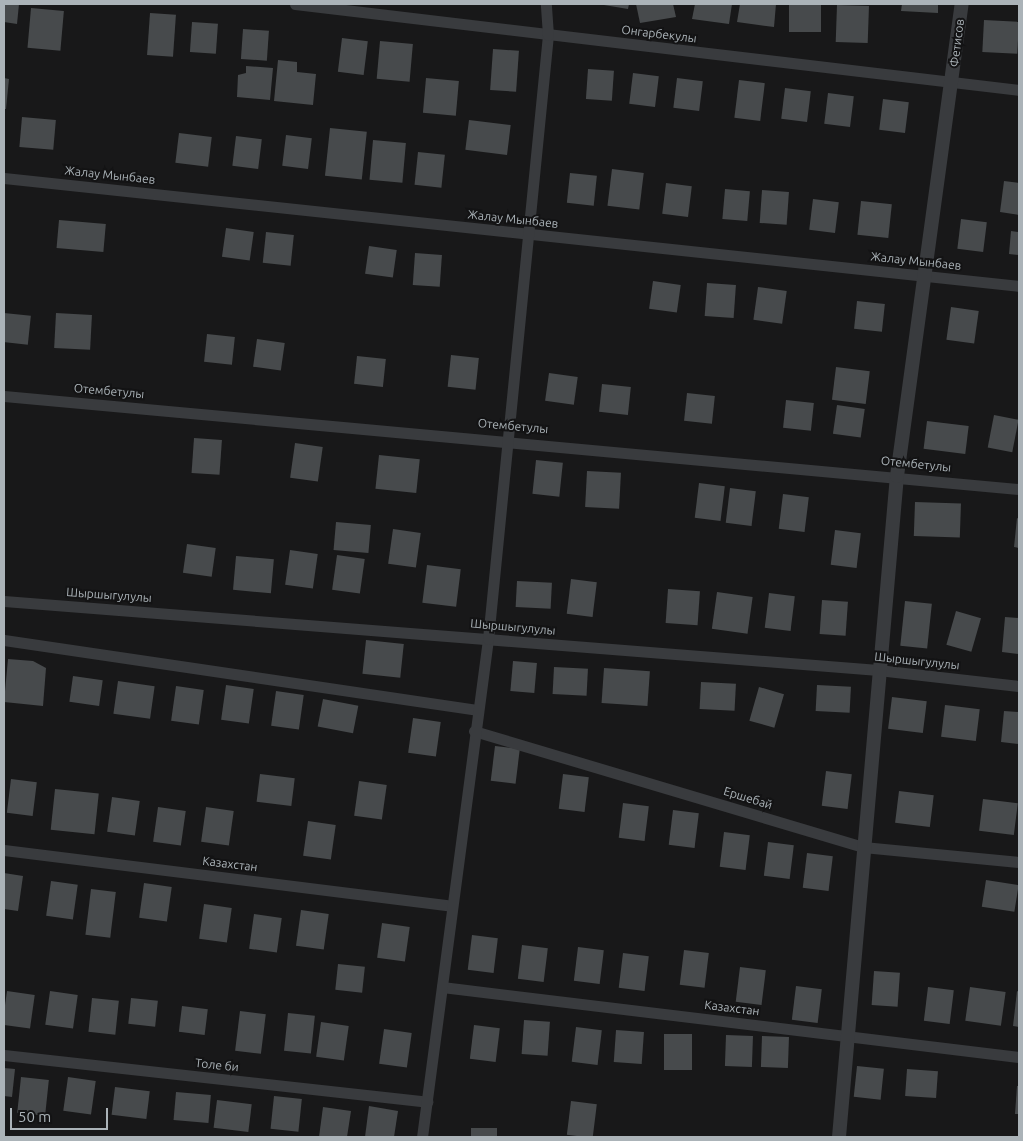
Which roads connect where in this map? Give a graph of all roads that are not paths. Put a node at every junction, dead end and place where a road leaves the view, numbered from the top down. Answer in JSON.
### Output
{"nodes":[{"id":1,"x":295,"y":4,"type":"edge"},
{"id":2,"x":546,"y":4,"type":"edge"},
{"id":3,"x":962,"y":4,"type":"edge"},
{"id":4,"x":548,"y":34,"type":"junction"},
{"id":5,"x":952,"y":82,"type":"junction"},
{"id":6,"x":1019,"y":90,"type":"edge"},
{"id":7,"x":4,"y":178,"type":"edge"},
{"id":8,"x":527,"y":234,"type":"junction"},
{"id":9,"x":923,"y":276,"type":"junction"},
{"id":10,"x":1019,"y":286,"type":"edge"},
{"id":11,"x":4,"y":396,"type":"edge"},
{"id":12,"x":508,"y":440,"type":"junction"},
{"id":13,"x":897,"y":476,"type":"junction"},
{"id":14,"x":1019,"y":489,"type":"edge"},
{"id":15,"x":4,"y":601,"type":"edge"},
{"id":16,"x":488,"y":638,"type":"junction"},
{"id":17,"x":4,"y":640,"type":"edge"},
{"id":18,"x":878,"y":670,"type":"junction"},
{"id":19,"x":1019,"y":686,"type":"edge"},
{"id":20,"x":477,"y":710,"type":"junction"},
{"id":21,"x":474,"y":731,"type":"junction"},
{"id":22,"x":863,"y":847,"type":"junction"},
{"id":23,"x":4,"y":850,"type":"edge"},
{"id":24,"x":1019,"y":862,"type":"edge"},
{"id":25,"x":452,"y":906,"type":"junction"},
{"id":26,"x":442,"y":987,"type":"junction"},
{"id":27,"x":848,"y":1035,"type":"junction"},
{"id":28,"x":4,"y":1055,"type":"edge"},
{"id":29,"x":1019,"y":1057,"type":"edge"},
{"id":30,"x":427,"y":1102,"type":"junction"},
{"id":31,"x":422,"y":1137,"type":"edge"},
{"id":32,"x":839,"y":1137,"type":"edge"}],
"edges":[{"from":1,"to":4,"type":"street","name":"Онгарбекулы"},
{"from":2,"to":4,"type":"street"},
{"from":3,"to":5,"type":"street","name":"Фетисов"},
{"from":4,"to":5,"type":"street","name":"Онгарбекулы"},
{"from":4,"to":8,"type":"street"},
{"from":5,"to":6,"type":"street","name":"Онгарбекулы"},
{"from":5,"to":9,"type":"street","name":"Фетисов"},
{"from":7,"to":8,"type":"street","name":"Жалау Мынбаев"},
{"from":8,"to":9,"type":"street","name":"Жалау Мынбаев"},
{"from":8,"to":12,"type":"street"},
{"from":9,"to":10,"type":"street","name":"Жалау Мынбаев"},
{"from":9,"to":13,"type":"street","name":"Фетисов"},
{"from":11,"to":12,"type":"street","name":"Отембетулы"},
{"from":12,"to":13,"type":"street","name":"Отембетулы"},
{"from":12,"to":16,"type":"street"},
{"from":13,"to":14,"type":"street","name":"Отембетулы"},
{"from":13,"to":18,"type":"street","name":"Фетисов"},
{"from":15,"to":16,"type":"street","name":"Шыршыгулулы"},
{"from":16,"to":18,"type":"street","name":"Шыршыгулулы"},
{"from":16,"to":20,"type":"street"},
{"from":17,"to":20,"type":"street"},
{"from":18,"to":19,"type":"street","name":"Шыршыгулулы"},
{"from":18,"to":22,"type":"street","name":"Фетисов"},
{"from":20,"to":21,"type":"street"},
{"from":21,"to":22,"type":"street","name":"Ершебай"},
{"from":21,"to":25,"type":"street"},
{"from":22,"to":24,"type":"street","name":"Ершебай"},
{"from":22,"to":27,"type":"street","name":"Фетисов"},
{"from":23,"to":25,"type":"street","name":"Казахстан"},
{"from":25,"to":26,"type":"street"},
{"from":26,"to":27,"type":"street","name":"Казахстан"},
{"from":26,"to":30,"type":"street"},
{"from":27,"to":29,"type":"street","name":"Казахстан"},
{"from":27,"to":32,"type":"street","name":"Фетисов"},
{"from":28,"to":30,"type":"street","name":"Толе би"},
{"from":30,"to":31,"type":"street"}]}
